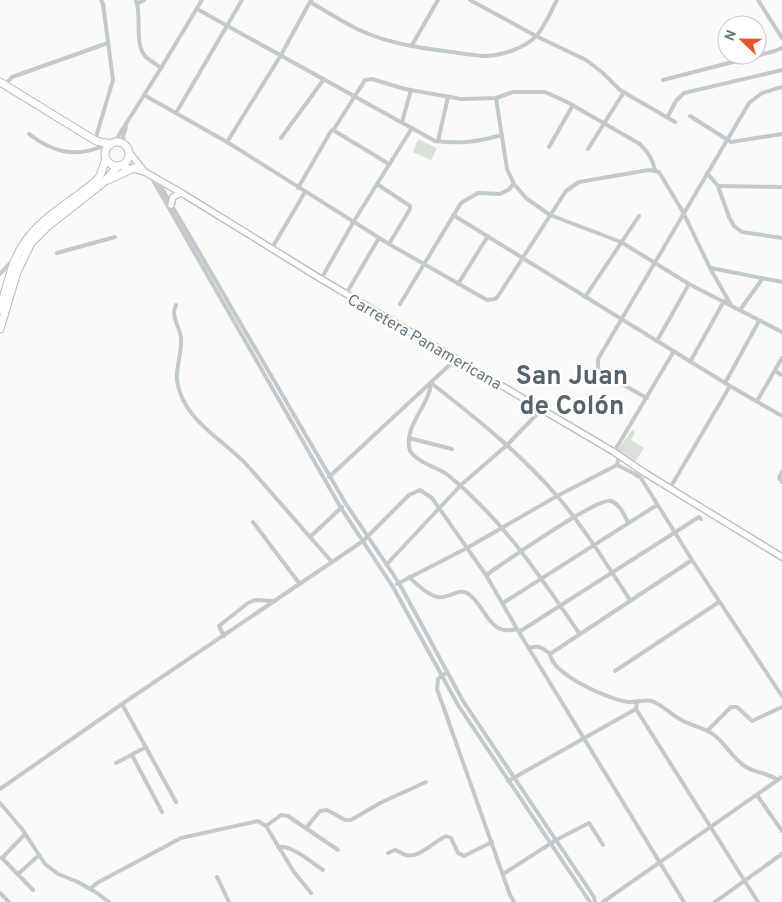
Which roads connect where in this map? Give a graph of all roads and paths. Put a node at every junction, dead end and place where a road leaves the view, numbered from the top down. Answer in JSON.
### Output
{"nodes":[{"id":1,"x":101,"y":0,"type":"edge"},
{"id":2,"x":144,"y":0,"type":"edge"},
{"id":3,"x":202,"y":0,"type":"edge"},
{"id":4,"x":242,"y":0,"type":"edge"},
{"id":5,"x":438,"y":0,"type":"edge"},
{"id":6,"x":470,"y":0,"type":"edge"},
{"id":7,"x":557,"y":0,"type":"edge"},
{"id":8,"x":758,"y":0,"type":"edge"},
{"id":9,"x":310,"y":1,"type":"edge"},
{"id":10,"x":137,"y":2,"type":"edge"},
{"id":11,"x":197,"y":9,"type":"junction"},
{"id":12,"x":227,"y":25,"type":"junction"},
{"id":13,"x":536,"y":36,"type":"junction"},
{"id":14,"x":782,"y":38,"type":"edge"},
{"id":15,"x":108,"y":43,"type":"junction"},
{"id":16,"x":412,"y":45,"type":"junction"},
{"id":17,"x":782,"y":48,"type":"edge"},
{"id":18,"x":281,"y":54,"type":"junction"},
{"id":19,"x":161,"y":68,"type":"junction"},
{"id":20,"x":782,"y":70,"type":"edge"},
{"id":21,"x":324,"y":79,"type":"junction"},
{"id":22,"x":663,"y":80,"type":"dead end"},
{"id":23,"x":2,"y":84,"type":"edge"},
{"id":24,"x":782,"y":87,"type":"edge"},
{"id":25,"x":411,"y":90,"type":"junction"},
{"id":26,"x":624,"y":92,"type":"junction"},
{"id":27,"x":144,"y":95,"type":"junction"},
{"id":28,"x":355,"y":97,"type":"junction"},
{"id":29,"x":448,"y":97,"type":"junction"},
{"id":30,"x":496,"y":98,"type":"junction"},
{"id":31,"x":573,"y":105,"type":"junction"},
{"id":32,"x":176,"y":113,"type":"junction"},
{"id":33,"x":668,"y":116,"type":"junction"},
{"id":34,"x":690,"y":116,"type":"dead end"},
{"id":35,"x":130,"y":118,"type":"junction"},
{"id":36,"x":402,"y":122,"type":"junction"},
{"id":37,"x":675,"y":122,"type":"dead end"},
{"id":38,"x":605,"y":124,"type":"junction"},
{"id":39,"x":412,"y":128,"type":"junction"},
{"id":40,"x":333,"y":130,"type":"junction"},
{"id":41,"x":28,"y":134,"type":"dead end"},
{"id":42,"x":782,"y":134,"type":"edge"},
{"id":43,"x":502,"y":136,"type":"junction"},
{"id":44,"x":281,"y":138,"type":"dead end"},
{"id":45,"x":728,"y":140,"type":"junction"},
{"id":46,"x":438,"y":141,"type":"junction"},
{"id":47,"x":227,"y":142,"type":"junction"},
{"id":48,"x":112,"y":143,"type":"junction"},
{"id":49,"x":125,"y":145,"type":"junction"},
{"id":50,"x":549,"y":147,"type":"dead end"},
{"id":51,"x":101,"y":148,"type":"junction"},
{"id":52,"x":588,"y":149,"type":"dead end"},
{"id":53,"x":129,"y":152,"type":"junction"},
{"id":54,"x":389,"y":164,"type":"junction"},
{"id":55,"x":119,"y":166,"type":"junction"},
{"id":56,"x":134,"y":168,"type":"junction"},
{"id":57,"x":655,"y":170,"type":"junction"},
{"id":58,"x":148,"y":173,"type":"junction"},
{"id":59,"x":707,"y":173,"type":"junction"},
{"id":60,"x":156,"y":179,"type":"junction"},
{"id":61,"x":105,"y":181,"type":"junction"},
{"id":62,"x":377,"y":184,"type":"junction"},
{"id":63,"x":514,"y":184,"type":"junction"},
{"id":64,"x":718,"y":186,"type":"junction"},
{"id":65,"x":298,"y":188,"type":"junction"},
{"id":66,"x":782,"y":188,"type":"edge"},
{"id":67,"x":305,"y":192,"type":"junction"},
{"id":68,"x":181,"y":193,"type":"junction"},
{"id":69,"x":171,"y":205,"type":"junction"},
{"id":70,"x":683,"y":212,"type":"junction"},
{"id":71,"x":453,"y":215,"type":"junction"},
{"id":72,"x":550,"y":215,"type":"junction"},
{"id":73,"x":639,"y":216,"type":"dead end"},
{"id":74,"x":354,"y":221,"type":"junction"},
{"id":75,"x":488,"y":236,"type":"junction"},
{"id":76,"x":115,"y":237,"type":"dead end"},
{"id":77,"x":379,"y":238,"type":"junction"},
{"id":78,"x":782,"y":238,"type":"edge"},
{"id":79,"x":621,"y":242,"type":"junction"},
{"id":80,"x":389,"y":244,"type":"junction"},
{"id":81,"x":272,"y":248,"type":"junction"},
{"id":82,"x":57,"y":253,"type":"dead end"},
{"id":83,"x":523,"y":257,"type":"junction"},
{"id":84,"x":17,"y":258,"type":"junction"},
{"id":85,"x":655,"y":263,"type":"junction"},
{"id":86,"x":424,"y":264,"type":"junction"},
{"id":87,"x":710,"y":268,"type":"junction"},
{"id":88,"x":0,"y":274,"type":"edge"},
{"id":89,"x":763,"y":278,"type":"junction"},
{"id":90,"x":320,"y":279,"type":"junction"},
{"id":91,"x":782,"y":282,"type":"edge"},
{"id":92,"x":458,"y":284,"type":"junction"},
{"id":93,"x":689,"y":284,"type":"junction"},
{"id":94,"x":346,"y":294,"type":"junction"},
{"id":95,"x":585,"y":297,"type":"junction"},
{"id":96,"x":724,"y":301,"type":"junction"},
{"id":97,"x":400,"y":304,"type":"dead end"},
{"id":98,"x":176,"y":305,"type":"dead end"},
{"id":99,"x":731,"y":305,"type":"junction"},
{"id":100,"x":0,"y":310,"type":"edge"},
{"id":101,"x":740,"y":310,"type":"junction"},
{"id":102,"x":622,"y":320,"type":"junction"},
{"id":103,"x":759,"y":321,"type":"junction"},
{"id":104,"x":0,"y":329,"type":"edge"},
{"id":105,"x":782,"y":332,"type":"edge"},
{"id":106,"x":657,"y":341,"type":"junction"},
{"id":107,"x":674,"y":351,"type":"junction"},
{"id":108,"x":782,"y":358,"type":"edge"},
{"id":109,"x":456,"y":359,"type":"junction"},
{"id":110,"x":690,"y":362,"type":"junction"},
{"id":111,"x":775,"y":371,"type":"junction"},
{"id":112,"x":782,"y":375,"type":"edge"},
{"id":113,"x":431,"y":383,"type":"junction"},
{"id":114,"x":725,"y":383,"type":"junction"},
{"id":115,"x":730,"y":386,"type":"junction"},
{"id":116,"x":646,"y":398,"type":"junction"},
{"id":117,"x":756,"y":401,"type":"junction"},
{"id":118,"x":542,"y":409,"type":"junction"},
{"id":119,"x":782,"y":416,"type":"edge"},
{"id":120,"x":409,"y":438,"type":"junction"},
{"id":121,"x":507,"y":445,"type":"junction"},
{"id":122,"x":452,"y":449,"type":"dead end"},
{"id":123,"x":617,"y":454,"type":"junction"},
{"id":124,"x":617,"y":465,"type":"junction"},
{"id":125,"x":782,"y":472,"type":"edge"},
{"id":126,"x":645,"y":473,"type":"junction"},
{"id":127,"x":636,"y":475,"type":"junction"},
{"id":128,"x":330,"y":476,"type":"junction"},
{"id":129,"x":325,"y":480,"type":"junction"},
{"id":130,"x":782,"y":482,"type":"edge"},
{"id":131,"x":461,"y":485,"type":"junction"},
{"id":132,"x":670,"y":488,"type":"junction"},
{"id":133,"x":557,"y":496,"type":"junction"},
{"id":134,"x":346,"y":504,"type":"junction"},
{"id":135,"x":657,"y":504,"type":"junction"},
{"id":136,"x":340,"y":508,"type":"junction"},
{"id":137,"x":440,"y":508,"type":"junction"},
{"id":138,"x":574,"y":517,"type":"junction"},
{"id":139,"x":700,"y":519,"type":"dead end"},
{"id":140,"x":253,"y":522,"type":"dead end"},
{"id":141,"x":628,"y":522,"type":"junction"},
{"id":142,"x":503,"y":528,"type":"junction"},
{"id":143,"x":675,"y":533,"type":"junction"},
{"id":144,"x":368,"y":536,"type":"junction"},
{"id":145,"x":310,"y":537,"type":"junction"},
{"id":146,"x":363,"y":541,"type":"junction"},
{"id":147,"x":594,"y":544,"type":"junction"},
{"id":148,"x":468,"y":548,"type":"junction"},
{"id":149,"x":522,"y":552,"type":"junction"},
{"id":150,"x":782,"y":557,"type":"edge"},
{"id":151,"x":692,"y":560,"type":"junction"},
{"id":152,"x":331,"y":561,"type":"junction"},
{"id":153,"x":387,"y":564,"type":"junction"},
{"id":154,"x":611,"y":572,"type":"junction"},
{"id":155,"x":486,"y":575,"type":"junction"},
{"id":156,"x":409,"y":577,"type":"junction"},
{"id":157,"x":542,"y":578,"type":"junction"},
{"id":158,"x":299,"y":583,"type":"junction"},
{"id":159,"x":399,"y":583,"type":"junction"},
{"id":160,"x":393,"y":587,"type":"junction"},
{"id":161,"x":630,"y":600,"type":"junction"},
{"id":162,"x":275,"y":601,"type":"junction"},
{"id":163,"x":719,"y":602,"type":"junction"},
{"id":164,"x":503,"y":603,"type":"junction"},
{"id":165,"x":560,"y":605,"type":"junction"},
{"id":166,"x":518,"y":630,"type":"junction"},
{"id":167,"x":579,"y":633,"type":"junction"},
{"id":168,"x":224,"y":636,"type":"junction"},
{"id":169,"x":530,"y":648,"type":"junction"},
{"id":170,"x":550,"y":654,"type":"junction"},
{"id":171,"x":615,"y":671,"type":"dead end"},
{"id":172,"x":446,"y":673,"type":"junction"},
{"id":173,"x":440,"y":676,"type":"junction"},
{"id":174,"x":782,"y":696,"type":"edge"},
{"id":175,"x":637,"y":702,"type":"junction"},
{"id":176,"x":122,"y":704,"type":"junction"},
{"id":177,"x":782,"y":707,"type":"edge"},
{"id":178,"x":636,"y":709,"type":"junction"},
{"id":179,"x":708,"y":730,"type":"junction"},
{"id":180,"x":585,"y":738,"type":"junction"},
{"id":181,"x":146,"y":747,"type":"junction"},
{"id":182,"x":132,"y":754,"type":"junction"},
{"id":183,"x":116,"y":763,"type":"dead end"},
{"id":184,"x":514,"y":777,"type":"junction"},
{"id":185,"x":782,"y":777,"type":"edge"},
{"id":186,"x":778,"y":780,"type":"junction"},
{"id":187,"x":508,"y":781,"type":"junction"},
{"id":188,"x":426,"y":782,"type":"dead end"},
{"id":189,"x":0,"y":789,"type":"edge"},
{"id":190,"x":757,"y":795,"type":"junction"},
{"id":191,"x":176,"y":802,"type":"dead end"},
{"id":192,"x":0,"y":803,"type":"edge"},
{"id":193,"x":162,"y":812,"type":"dead end"},
{"id":194,"x":266,"y":826,"type":"junction"},
{"id":195,"x":712,"y":827,"type":"junction"},
{"id":196,"x":306,"y":828,"type":"junction"},
{"id":197,"x":782,"y":831,"type":"edge"},
{"id":198,"x":25,"y":834,"type":"junction"},
{"id":199,"x":556,"y":840,"type":"junction"},
{"id":200,"x":492,"y":842,"type":"junction"},
{"id":201,"x":550,"y":844,"type":"junction"},
{"id":202,"x":603,"y":845,"type":"dead end"},
{"id":203,"x":278,"y":847,"type":"junction"},
{"id":204,"x":338,"y":850,"type":"dead end"},
{"id":205,"x":388,"y":852,"type":"dead end"},
{"id":206,"x":782,"y":854,"type":"edge"},
{"id":207,"x":38,"y":856,"type":"junction"},
{"id":208,"x":1,"y":859,"type":"edge"},
{"id":209,"x":661,"y":863,"type":"junction"},
{"id":210,"x":323,"y":870,"type":"dead end"},
{"id":211,"x":18,"y":874,"type":"junction"},
{"id":212,"x":503,"y":874,"type":"junction"},
{"id":213,"x":217,"y":878,"type":"dead end"},
{"id":214,"x":745,"y":880,"type":"junction"},
{"id":215,"x":90,"y":889,"type":"junction"},
{"id":216,"x":33,"y":890,"type":"dead end"},
{"id":217,"x":0,"y":893,"type":"edge"},
{"id":218,"x":311,"y":893,"type":"dead end"},
{"id":219,"x":9,"y":902,"type":"edge"},
{"id":220,"x":109,"y":902,"type":"edge"},
{"id":221,"x":229,"y":902,"type":"edge"},
{"id":222,"x":514,"y":902,"type":"edge"},
{"id":223,"x":590,"y":902,"type":"edge"},
{"id":224,"x":595,"y":902,"type":"edge"},
{"id":225,"x":603,"y":902,"type":"edge"},
{"id":226,"x":684,"y":902,"type":"edge"},
{"id":227,"x":715,"y":902,"type":"edge"},
{"id":228,"x":758,"y":902,"type":"edge"}],
"edges":[{"from":1,"to":15,"type":"street"},
{"from":2,"to":10,"type":"street"},
{"from":3,"to":11,"type":"street"},
{"from":4,"to":12,"type":"street"},
{"from":5,"to":16,"type":"street"},
{"from":6,"to":13,"type":"street"},
{"from":7,"to":13,"type":"street"},
{"from":8,"to":14,"type":"street"},
{"from":9,"to":16,"type":"street"},
{"from":9,"to":18,"type":"street"},
{"from":10,"to":19,"type":"street"},
{"from":11,"to":12,"type":"street"},
{"from":11,"to":19,"type":"street"},
{"from":12,"to":18,"type":"street"},
{"from":12,"to":32,"type":"street"},
{"from":13,"to":16,"type":"street"},
{"from":13,"to":26,"type":"street"},
{"from":15,"to":23,"type":"street"},
{"from":15,"to":51,"type":"street"},
{"from":17,"to":22,"type":"street"},
{"from":18,"to":21,"type":"street"},
{"from":18,"to":47,"type":"street"},
{"from":19,"to":27,"type":"street"},
{"from":20,"to":33,"type":"street"},
{"from":21,"to":28,"type":"street"},
{"from":21,"to":44,"type":"street"},
{"from":23,"to":51,"type":"highway"},
{"from":24,"to":45,"type":"street"},
{"from":25,"to":28,"type":"street"},
{"from":25,"to":29,"type":"street"},
{"from":25,"to":36,"type":"street"},
{"from":26,"to":33,"type":"street"},
{"from":26,"to":38,"type":"street"},
{"from":27,"to":32,"type":"street"},
{"from":27,"to":35,"type":"street"},
{"from":28,"to":36,"type":"street"},
{"from":28,"to":40,"type":"street"},
{"from":29,"to":30,"type":"street"},
{"from":29,"to":46,"type":"street"},
{"from":30,"to":31,"type":"street"},
{"from":30,"to":43,"type":"street"},
{"from":31,"to":38,"type":"street"},
{"from":31,"to":50,"type":"street"},
{"from":32,"to":47,"type":"street"},
{"from":33,"to":37,"type":"street"},
{"from":34,"to":45,"type":"street"},
{"from":35,"to":48,"type":"street"},
{"from":35,"to":49,"type":"street"},
{"from":36,"to":39,"type":"street"},
{"from":38,"to":52,"type":"street"},
{"from":38,"to":57,"type":"street"},
{"from":39,"to":46,"type":"street"},
{"from":39,"to":54,"type":"street"},
{"from":40,"to":54,"type":"street"},
{"from":40,"to":65,"type":"street"},
{"from":41,"to":51,"type":"street"},
{"from":42,"to":45,"type":"street"},
{"from":43,"to":46,"type":"street"},
{"from":43,"to":63,"type":"street"},
{"from":45,"to":59,"type":"street"},
{"from":47,"to":65,"type":"street"},
{"from":48,"to":49,"type":"highway"},
{"from":48,"to":51,"type":"highway"},
{"from":48,"to":51,"type":"highway"},
{"from":49,"to":53,"type":"highway"},
{"from":51,"to":55,"type":"highway"},
{"from":51,"to":84,"type":"highway"},
{"from":53,"to":55,"type":"highway"},
{"from":53,"to":58,"type":"main road","name":"Carretera Panamericana"},
{"from":54,"to":62,"type":"street"},
{"from":55,"to":56,"type":"main road","name":"Carretera Panamericana"},
{"from":55,"to":61,"type":"highway"},
{"from":56,"to":58,"type":"main road","name":"Carretera Panamericana"},
{"from":56,"to":61,"type":"highway"},
{"from":57,"to":70,"type":"street"},
{"from":57,"to":72,"type":"street"},
{"from":58,"to":60,"type":"main road","name":"Carretera Panamericana"},
{"from":58,"to":129,"type":"street"},
{"from":59,"to":64,"type":"street"},
{"from":59,"to":70,"type":"street"},
{"from":60,"to":68,"type":"main road","name":"Carretera Panamericana"},
{"from":60,"to":69,"type":"street"},
{"from":61,"to":104,"type":"highway"},
{"from":62,"to":74,"type":"street"},
{"from":62,"to":80,"type":"street"},
{"from":63,"to":71,"type":"street"},
{"from":63,"to":72,"type":"street"},
{"from":64,"to":66,"type":"street"},
{"from":64,"to":78,"type":"street"},
{"from":65,"to":67,"type":"street"},
{"from":67,"to":74,"type":"street"},
{"from":67,"to":81,"type":"street"},
{"from":68,"to":69,"type":"main road"},
{"from":68,"to":81,"type":"main road","name":"Carretera Panamericana"},
{"from":69,"to":128,"type":"street"},
{"from":70,"to":85,"type":"street"},
{"from":70,"to":87,"type":"street"},
{"from":71,"to":75,"type":"street"},
{"from":71,"to":86,"type":"street"},
{"from":72,"to":79,"type":"street"},
{"from":72,"to":83,"type":"street"},
{"from":73,"to":79,"type":"street"},
{"from":74,"to":77,"type":"street"},
{"from":74,"to":90,"type":"street"},
{"from":75,"to":83,"type":"street"},
{"from":75,"to":92,"type":"street"},
{"from":76,"to":82,"type":"street"},
{"from":77,"to":80,"type":"street"},
{"from":77,"to":94,"type":"street"},
{"from":79,"to":85,"type":"street"},
{"from":79,"to":95,"type":"street"},
{"from":80,"to":86,"type":"street"},
{"from":81,"to":90,"type":"main road","name":"Carretera Panamericana"},
{"from":83,"to":92,"type":"street"},
{"from":83,"to":95,"type":"street"},
{"from":84,"to":88,"type":"street"},
{"from":84,"to":100,"type":"highway"},
{"from":85,"to":93,"type":"street"},
{"from":85,"to":102,"type":"street"},
{"from":86,"to":92,"type":"street"},
{"from":86,"to":97,"type":"street"},
{"from":87,"to":89,"type":"street"},
{"from":87,"to":99,"type":"street"},
{"from":89,"to":91,"type":"street"},
{"from":89,"to":101,"type":"street"},
{"from":90,"to":94,"type":"main road","name":"Carretera Panamericana"},
{"from":93,"to":96,"type":"street"},
{"from":93,"to":106,"type":"street"},
{"from":94,"to":109,"type":"main road","name":"Carretera Panamericana"},
{"from":95,"to":102,"type":"street"},
{"from":96,"to":99,"type":"street"},
{"from":96,"to":110,"type":"street"},
{"from":98,"to":145,"type":"street"},
{"from":99,"to":101,"type":"street"},
{"from":101,"to":103,"type":"street"},
{"from":102,"to":106,"type":"street"},
{"from":102,"to":116,"type":"street"},
{"from":103,"to":105,"type":"street"},
{"from":103,"to":114,"type":"street"},
{"from":106,"to":107,"type":"street"},
{"from":107,"to":110,"type":"street"},
{"from":107,"to":116,"type":"street"},
{"from":108,"to":111,"type":"street"},
{"from":109,"to":113,"type":"street"},
{"from":109,"to":118,"type":"main road","name":"Carretera Panamericana"},
{"from":110,"to":114,"type":"street"},
{"from":111,"to":112,"type":"street"},
{"from":111,"to":117,"type":"street"},
{"from":113,"to":120,"type":"street"},
{"from":113,"to":121,"type":"street"},
{"from":113,"to":128,"type":"street"},
{"from":114,"to":115,"type":"street"},
{"from":115,"to":117,"type":"street"},
{"from":115,"to":132,"type":"street"},
{"from":116,"to":123,"type":"street"},
{"from":117,"to":119,"type":"street"},
{"from":118,"to":121,"type":"street"},
{"from":118,"to":123,"type":"main road","name":"Carretera Panamericana"},
{"from":120,"to":122,"type":"street"},
{"from":120,"to":131,"type":"street"},
{"from":121,"to":131,"type":"street"},
{"from":121,"to":133,"type":"street"},
{"from":123,"to":124,"type":"street"},
{"from":123,"to":126,"type":"main road","name":"Carretera Panamericana"},
{"from":124,"to":127,"type":"street"},
{"from":124,"to":133,"type":"street"},
{"from":125,"to":130,"type":"street"},
{"from":126,"to":127,"type":"street"},
{"from":126,"to":132,"type":"main road","name":"Carretera Panamericana"},
{"from":127,"to":135,"type":"street"},
{"from":128,"to":129,"type":"street"},
{"from":128,"to":134,"type":"street"},
{"from":129,"to":136,"type":"street"},
{"from":131,"to":137,"type":"street"},
{"from":131,"to":142,"type":"street"},
{"from":132,"to":150,"type":"main road","name":"Carretera Panamericana"},
{"from":133,"to":138,"type":"street"},
{"from":133,"to":142,"type":"street"},
{"from":134,"to":136,"type":"street"},
{"from":134,"to":144,"type":"street"},
{"from":135,"to":141,"type":"street"},
{"from":135,"to":143,"type":"street"},
{"from":136,"to":145,"type":"street"},
{"from":136,"to":146,"type":"street"},
{"from":137,"to":144,"type":"street"},
{"from":137,"to":148,"type":"street"},
{"from":137,"to":153,"type":"street"},
{"from":138,"to":141,"type":"street"},
{"from":138,"to":147,"type":"street"},
{"from":138,"to":149,"type":"street"},
{"from":139,"to":143,"type":"street"},
{"from":140,"to":158,"type":"street"},
{"from":141,"to":147,"type":"street"},
{"from":142,"to":148,"type":"street"},
{"from":142,"to":149,"type":"street"},
{"from":143,"to":151,"type":"street"},
{"from":143,"to":154,"type":"street"},
{"from":144,"to":146,"type":"street"},
{"from":144,"to":153,"type":"street"},
{"from":145,"to":152,"type":"street"},
{"from":146,"to":152,"type":"street"},
{"from":146,"to":160,"type":"street"},
{"from":147,"to":154,"type":"street"},
{"from":147,"to":157,"type":"street"},
{"from":148,"to":155,"type":"street"},
{"from":148,"to":156,"type":"street"},
{"from":149,"to":155,"type":"street"},
{"from":149,"to":157,"type":"street"},
{"from":151,"to":161,"type":"street"},
{"from":151,"to":163,"type":"street"},
{"from":152,"to":158,"type":"street"},
{"from":153,"to":159,"type":"street"},
{"from":154,"to":161,"type":"street"},
{"from":154,"to":165,"type":"street"},
{"from":155,"to":164,"type":"street"},
{"from":156,"to":159,"type":"street"},
{"from":156,"to":166,"type":"street"},
{"from":157,"to":164,"type":"street"},
{"from":157,"to":165,"type":"street"},
{"from":158,"to":162,"type":"street"},
{"from":159,"to":160,"type":"street"},
{"from":159,"to":172,"type":"street"},
{"from":160,"to":173,"type":"street"},
{"from":161,"to":167,"type":"street"},
{"from":162,"to":168,"type":"street"},
{"from":162,"to":168,"type":"street"},
{"from":163,"to":171,"type":"street"},
{"from":163,"to":174,"type":"street"},
{"from":164,"to":166,"type":"street"},
{"from":165,"to":166,"type":"street"},
{"from":165,"to":167,"type":"street"},
{"from":166,"to":169,"type":"street"},
{"from":167,"to":170,"type":"street"},
{"from":168,"to":176,"type":"street"},
{"from":169,"to":170,"type":"street"},
{"from":169,"to":180,"type":"street"},
{"from":170,"to":175,"type":"street"},
{"from":172,"to":173,"type":"street"},
{"from":172,"to":184,"type":"street"},
{"from":173,"to":187,"type":"street"},
{"from":173,"to":200,"type":"street"},
{"from":175,"to":178,"type":"street"},
{"from":175,"to":179,"type":"street"},
{"from":176,"to":181,"type":"street"},
{"from":176,"to":189,"type":"street"},
{"from":177,"to":179,"type":"street"},
{"from":178,"to":180,"type":"street"},
{"from":178,"to":195,"type":"street"},
{"from":179,"to":186,"type":"street"},
{"from":180,"to":184,"type":"street"},
{"from":180,"to":209,"type":"street"},
{"from":181,"to":182,"type":"street"},
{"from":181,"to":191,"type":"street"},
{"from":182,"to":183,"type":"street"},
{"from":182,"to":193,"type":"street"},
{"from":184,"to":187,"type":"street"},
{"from":184,"to":199,"type":"street"},
{"from":185,"to":186,"type":"street"},
{"from":186,"to":190,"type":"street"},
{"from":187,"to":201,"type":"street"},
{"from":188,"to":196,"type":"street"},
{"from":190,"to":195,"type":"street"},
{"from":190,"to":197,"type":"street"},
{"from":192,"to":198,"type":"street"},
{"from":194,"to":196,"type":"street"},
{"from":194,"to":203,"type":"street"},
{"from":194,"to":215,"type":"street"},
{"from":195,"to":209,"type":"street"},
{"from":195,"to":214,"type":"street"},
{"from":196,"to":204,"type":"street"},
{"from":198,"to":207,"type":"street"},
{"from":198,"to":208,"type":"street"},
{"from":199,"to":201,"type":"street"},
{"from":199,"to":202,"type":"street"},
{"from":199,"to":224,"type":"street"},
{"from":200,"to":205,"type":"street"},
{"from":200,"to":212,"type":"street"},
{"from":201,"to":212,"type":"street"},
{"from":201,"to":223,"type":"street"},
{"from":203,"to":210,"type":"street"},
{"from":203,"to":218,"type":"street"},
{"from":206,"to":214,"type":"street"},
{"from":207,"to":211,"type":"street"},
{"from":207,"to":215,"type":"street"},
{"from":208,"to":211,"type":"street"},
{"from":209,"to":225,"type":"street"},
{"from":209,"to":226,"type":"street"},
{"from":211,"to":216,"type":"street"},
{"from":212,"to":222,"type":"street"},
{"from":213,"to":221,"type":"street"},
{"from":214,"to":227,"type":"street"},
{"from":214,"to":228,"type":"street"},
{"from":215,"to":220,"type":"street"},
{"from":217,"to":219,"type":"street"}]}
